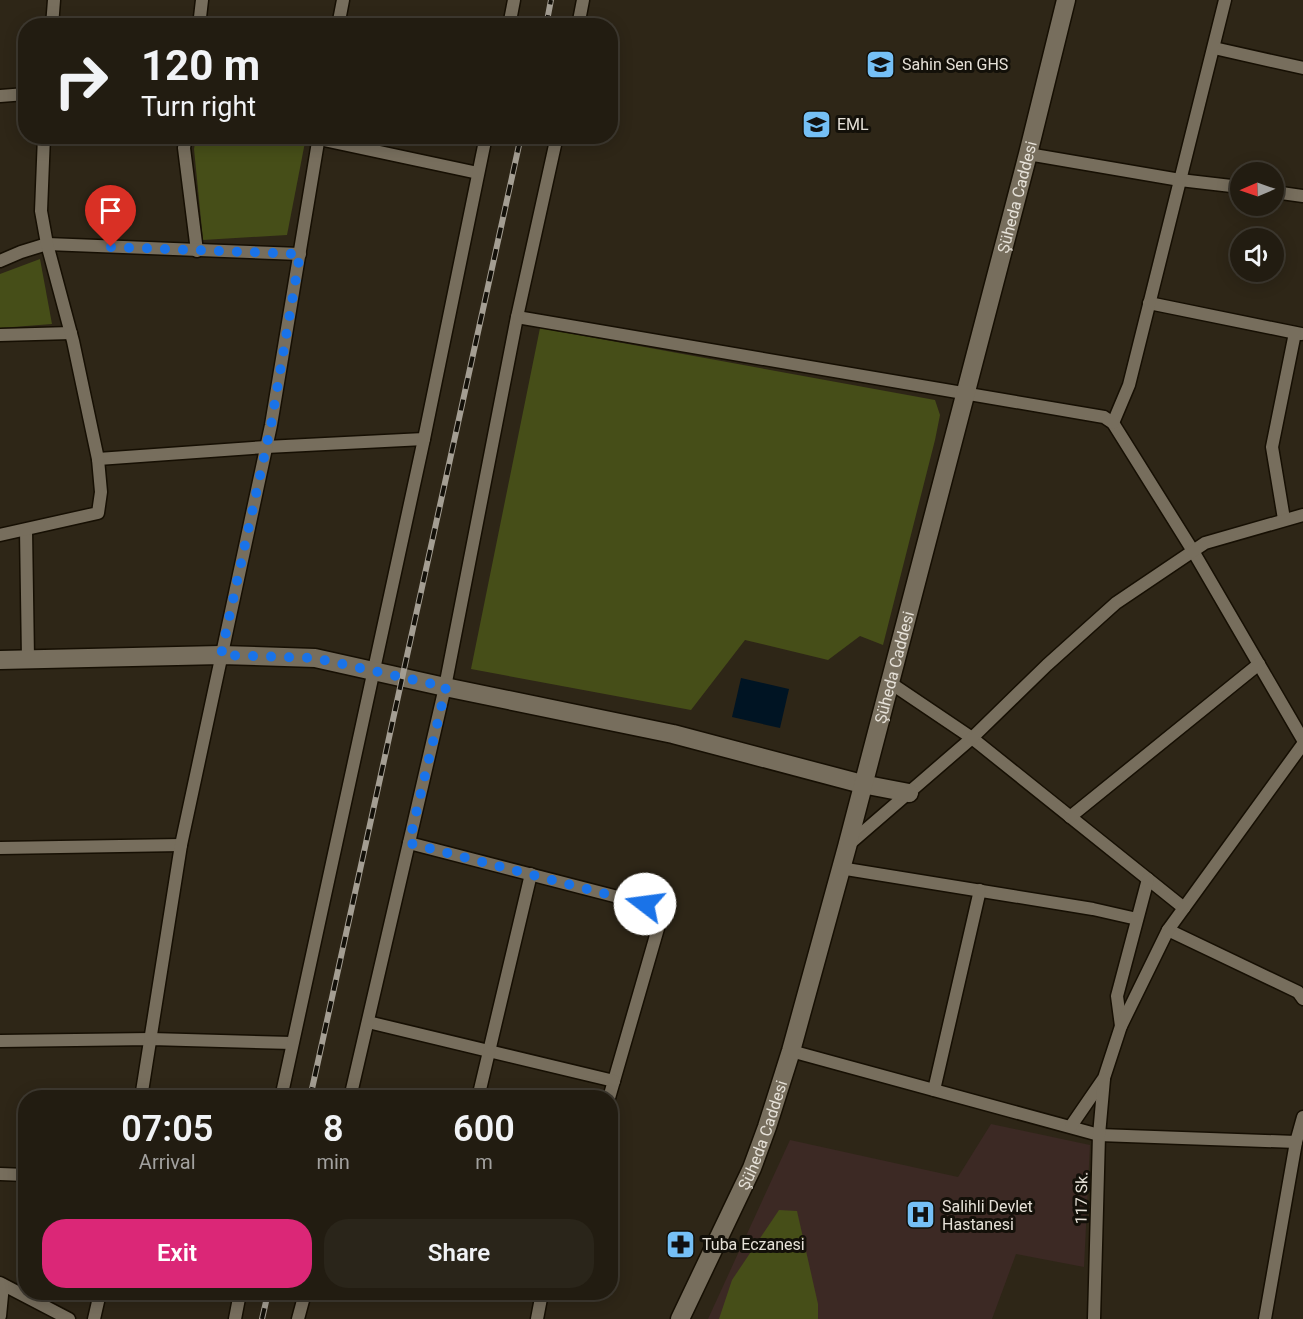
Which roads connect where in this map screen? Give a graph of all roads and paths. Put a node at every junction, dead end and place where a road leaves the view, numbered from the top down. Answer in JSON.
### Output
{"nodes":[{"id":1,"x":54,"y":0,"type":"edge"},
{"id":2,"x":202,"y":0,"type":"edge"},
{"id":3,"x":343,"y":0,"type":"edge"},
{"id":4,"x":514,"y":0,"type":"edge"},
{"id":5,"x":583,"y":0,"type":"edge"},
{"id":6,"x":1066,"y":0,"type":"edge"},
{"id":7,"x":1225,"y":0,"type":"edge"},
{"id":8,"x":53,"y":18,"type":"edge"},
{"id":9,"x":200,"y":18,"type":"edge"},
{"id":10,"x":340,"y":18,"type":"edge"},
{"id":11,"x":511,"y":18,"type":"edge"},
{"id":12,"x":580,"y":18,"type":"edge"},
{"id":13,"x":1214,"y":48,"type":"junction"},
{"id":14,"x":1303,"y":68,"type":"edge"},
{"id":15,"x":18,"y":95,"type":"edge"},
{"id":16,"x":0,"y":96,"type":"edge"},
{"id":17,"x":44,"y":144,"type":"edge"},
{"id":18,"x":185,"y":144,"type":"edge"},
{"id":19,"x":318,"y":144,"type":"edge"},
{"id":20,"x":346,"y":144,"type":"edge"},
{"id":21,"x":484,"y":144,"type":"edge"},
{"id":22,"x":555,"y":144,"type":"edge"},
{"id":23,"x":1028,"y":154,"type":"junction"},
{"id":24,"x":478,"y":173,"type":"junction"},
{"id":25,"x":1180,"y":180,"type":"junction"},
{"id":26,"x":1230,"y":187,"type":"edge"},
{"id":27,"x":1284,"y":193,"type":"edge"},
{"id":28,"x":1303,"y":195,"type":"edge"},
{"id":29,"x":47,"y":244,"type":"junction"},
{"id":30,"x":197,"y":251,"type":"junction"},
{"id":31,"x":300,"y":254,"type":"junction"},
{"id":32,"x":0,"y":261,"type":"edge"},
{"id":33,"x":1149,"y":303,"type":"junction"},
{"id":34,"x":517,"y":317,"type":"junction"},
{"id":35,"x":71,"y":333,"type":"junction"},
{"id":36,"x":1299,"y":334,"type":"edge"},
{"id":37,"x":0,"y":335,"type":"edge"},
{"id":38,"x":964,"y":394,"type":"junction"},
{"id":39,"x":1113,"y":423,"type":"junction"},
{"id":40,"x":424,"y":439,"type":"junction"},
{"id":41,"x":266,"y":447,"type":"junction"},
{"id":42,"x":98,"y":459,"type":"junction"},
{"id":43,"x":1303,"y":515,"type":"edge"},
{"id":44,"x":1284,"y":519,"type":"junction"},
{"id":45,"x":26,"y":530,"type":"junction"},
{"id":46,"x":0,"y":535,"type":"edge"},
{"id":47,"x":1193,"y":551,"type":"junction"},
{"id":48,"x":221,"y":655,"type":"junction"},
{"id":49,"x":28,"y":659,"type":"junction"},
{"id":50,"x":0,"y":660,"type":"edge"},
{"id":51,"x":1259,"y":664,"type":"junction"},
{"id":52,"x":374,"y":670,"type":"junction"},
{"id":53,"x":889,"y":682,"type":"junction"},
{"id":54,"x":446,"y":687,"type":"junction"},
{"id":55,"x":972,"y":738,"type":"junction"},
{"id":56,"x":1303,"y":742,"type":"edge"},
{"id":57,"x":862,"y":784,"type":"junction"},
{"id":58,"x":909,"y":793,"type":"junction"},
{"id":59,"x":1070,"y":817,"type":"junction"},
{"id":60,"x":409,"y":843,"type":"junction"},
{"id":61,"x":181,"y":845,"type":"junction"},
{"id":62,"x":847,"y":847,"type":"junction"},
{"id":63,"x":0,"y":848,"type":"edge"},
{"id":64,"x":840,"y":867,"type":"junction"},
{"id":65,"x":531,"y":874,"type":"junction"},
{"id":66,"x":1148,"y":879,"type":"junction"},
{"id":67,"x":980,"y":890,"type":"junction"},
{"id":68,"x":1184,"y":908,"type":"junction"},
{"id":69,"x":1137,"y":919,"type":"junction"},
{"id":70,"x":1168,"y":930,"type":"junction"},
{"id":71,"x":1301,"y":992,"type":"edge"},
{"id":72,"x":368,"y":1022,"type":"junction"},
{"id":73,"x":1121,"y":1026,"type":"junction"},
{"id":74,"x":151,"y":1039,"type":"junction"},
{"id":75,"x":0,"y":1041,"type":"edge"},
{"id":76,"x":292,"y":1043,"type":"junction"},
{"id":77,"x":488,"y":1050,"type":"junction"},
{"id":78,"x":791,"y":1051,"type":"junction"},
{"id":79,"x":1104,"y":1078,"type":"junction"},
{"id":80,"x":614,"y":1081,"type":"junction"},
{"id":81,"x":142,"y":1090,"type":"edge"},
{"id":82,"x":282,"y":1090,"type":"edge"},
{"id":83,"x":352,"y":1090,"type":"edge"},
{"id":84,"x":480,"y":1090,"type":"edge"},
{"id":85,"x":611,"y":1090,"type":"edge"},
{"id":86,"x":933,"y":1090,"type":"junction"},
{"id":87,"x":1303,"y":1117,"type":"edge"},
{"id":88,"x":1071,"y":1126,"type":"junction"},
{"id":89,"x":1099,"y":1135,"type":"junction"},
{"id":90,"x":1296,"y":1142,"type":"junction"},
{"id":91,"x":0,"y":1174,"type":"edge"},
{"id":92,"x":18,"y":1175,"type":"edge"},
{"id":93,"x":1,"y":1284,"type":"edge"},
{"id":94,"x":18,"y":1293,"type":"edge"},
{"id":95,"x":32,"y":1300,"type":"edge"},
{"id":96,"x":98,"y":1300,"type":"edge"},
{"id":97,"x":239,"y":1300,"type":"edge"},
{"id":98,"x":303,"y":1300,"type":"edge"},
{"id":99,"x":541,"y":1300,"type":"edge"},
{"id":100,"x":0,"y":1316,"type":"edge"},
{"id":101,"x":69,"y":1319,"type":"edge"},
{"id":102,"x":94,"y":1319,"type":"edge"},
{"id":103,"x":235,"y":1319,"type":"edge"},
{"id":104,"x":298,"y":1319,"type":"edge"},
{"id":105,"x":537,"y":1319,"type":"edge"},
{"id":106,"x":680,"y":1319,"type":"edge"},
{"id":107,"x":1094,"y":1319,"type":"edge"},
{"id":108,"x":1265,"y":1319,"type":"edge"}],
"edges":[{"from":1,"to":8,"type":"street"},
{"from":2,"to":9,"type":"street"},
{"from":3,"to":10,"type":"street"},
{"from":4,"to":11,"type":"street"},
{"from":5,"to":12,"type":"street"},
{"from":6,"to":23,"type":"main road","name":"Şüheda Caddesi"},
{"from":7,"to":13,"type":"street"},
{"from":13,"to":14,"type":"street"},
{"from":13,"to":25,"type":"street"},
{"from":15,"to":16,"type":"street"},
{"from":17,"to":29,"type":"street"},
{"from":18,"to":30,"type":"street"},
{"from":19,"to":31,"type":"street"},
{"from":20,"to":24,"type":"street"},
{"from":21,"to":24,"type":"street"},
{"from":22,"to":34,"type":"street"},
{"from":23,"to":25,"type":"street"},
{"from":23,"to":38,"type":"main road","name":"Şüheda Caddesi"},
{"from":24,"to":40,"type":"street"},
{"from":25,"to":26,"type":"street"},
{"from":25,"to":33,"type":"street"},
{"from":27,"to":28,"type":"street"},
{"from":29,"to":30,"type":"street"},
{"from":29,"to":32,"type":"street"},
{"from":29,"to":35,"type":"street"},
{"from":30,"to":31,"type":"street"},
{"from":31,"to":41,"type":"street"},
{"from":33,"to":36,"type":"street"},
{"from":33,"to":39,"type":"street"},
{"from":34,"to":38,"type":"street"},
{"from":34,"to":54,"type":"street"},
{"from":35,"to":37,"type":"street"},
{"from":35,"to":42,"type":"street"},
{"from":36,"to":44,"type":"street"},
{"from":38,"to":39,"type":"street"},
{"from":38,"to":53,"type":"main road","name":"Şüheda Caddesi"},
{"from":39,"to":47,"type":"street"},
{"from":40,"to":41,"type":"street"},
{"from":40,"to":52,"type":"street"},
{"from":41,"to":42,"type":"street"},
{"from":41,"to":48,"type":"street"},
{"from":42,"to":45,"type":"street"},
{"from":43,"to":44,"type":"street"},
{"from":44,"to":47,"type":"street"},
{"from":45,"to":46,"type":"street"},
{"from":45,"to":49,"type":"street"},
{"from":47,"to":51,"type":"street"},
{"from":47,"to":55,"type":"street"},
{"from":48,"to":49,"type":"main road"},
{"from":48,"to":52,"type":"main road"},
{"from":48,"to":61,"type":"street"},
{"from":49,"to":50,"type":"main road"},
{"from":51,"to":56,"type":"street"},
{"from":51,"to":59,"type":"street"},
{"from":52,"to":54,"type":"main road"},
{"from":52,"to":76,"type":"street"},
{"from":53,"to":55,"type":"street"},
{"from":53,"to":57,"type":"main road","name":"Şüheda Caddesi"},
{"from":54,"to":57,"type":"main road"},
{"from":54,"to":60,"type":"street"},
{"from":55,"to":58,"type":"street"},
{"from":55,"to":59,"type":"street"},
{"from":56,"to":68,"type":"street"},
{"from":57,"to":58,"type":"main road"},
{"from":57,"to":62,"type":"main road","name":"Şüheda Caddesi"},
{"from":58,"to":62,"type":"street"},
{"from":59,"to":66,"type":"street"},
{"from":60,"to":65,"type":"street"},
{"from":60,"to":72,"type":"street"},
{"from":61,"to":63,"type":"street"},
{"from":61,"to":74,"type":"street"},
{"from":62,"to":64,"type":"main road","name":"Şüheda Caddesi"},
{"from":64,"to":67,"type":"street"},
{"from":64,"to":78,"type":"main road","name":"Şüheda Caddesi"},
{"from":65,"to":77,"type":"street"},
{"from":65,"to":80,"type":"street"},
{"from":66,"to":68,"type":"street"},
{"from":66,"to":69,"type":"street"},
{"from":67,"to":69,"type":"street"},
{"from":67,"to":86,"type":"street"},
{"from":68,"to":70,"type":"street"},
{"from":69,"to":73,"type":"street"},
{"from":70,"to":71,"type":"street"},
{"from":70,"to":73,"type":"street"},
{"from":72,"to":77,"type":"street"},
{"from":72,"to":83,"type":"street"},
{"from":73,"to":79,"type":"street"},
{"from":74,"to":75,"type":"street"},
{"from":74,"to":76,"type":"street"},
{"from":74,"to":81,"type":"street"},
{"from":76,"to":82,"type":"street"},
{"from":77,"to":80,"type":"street"},
{"from":77,"to":84,"type":"street"},
{"from":78,"to":86,"type":"street"},
{"from":78,"to":106,"type":"main road","name":"Şüheda Caddesi"},
{"from":79,"to":88,"type":"street"},
{"from":79,"to":89,"type":"street","name":"117 Sk."},
{"from":80,"to":85,"type":"street"},
{"from":86,"to":88,"type":"street"},
{"from":87,"to":90,"type":"street"},
{"from":88,"to":89,"type":"street"},
{"from":89,"to":90,"type":"street"},
{"from":89,"to":107,"type":"street","name":"117 Sk."},
{"from":90,"to":108,"type":"street"},
{"from":91,"to":92,"type":"street"},
{"from":93,"to":94,"type":"street"},
{"from":93,"to":100,"type":"street"},
{"from":95,"to":101,"type":"street"},
{"from":96,"to":102,"type":"street"},
{"from":97,"to":103,"type":"street"},
{"from":98,"to":104,"type":"street"},
{"from":99,"to":105,"type":"street"}]}
